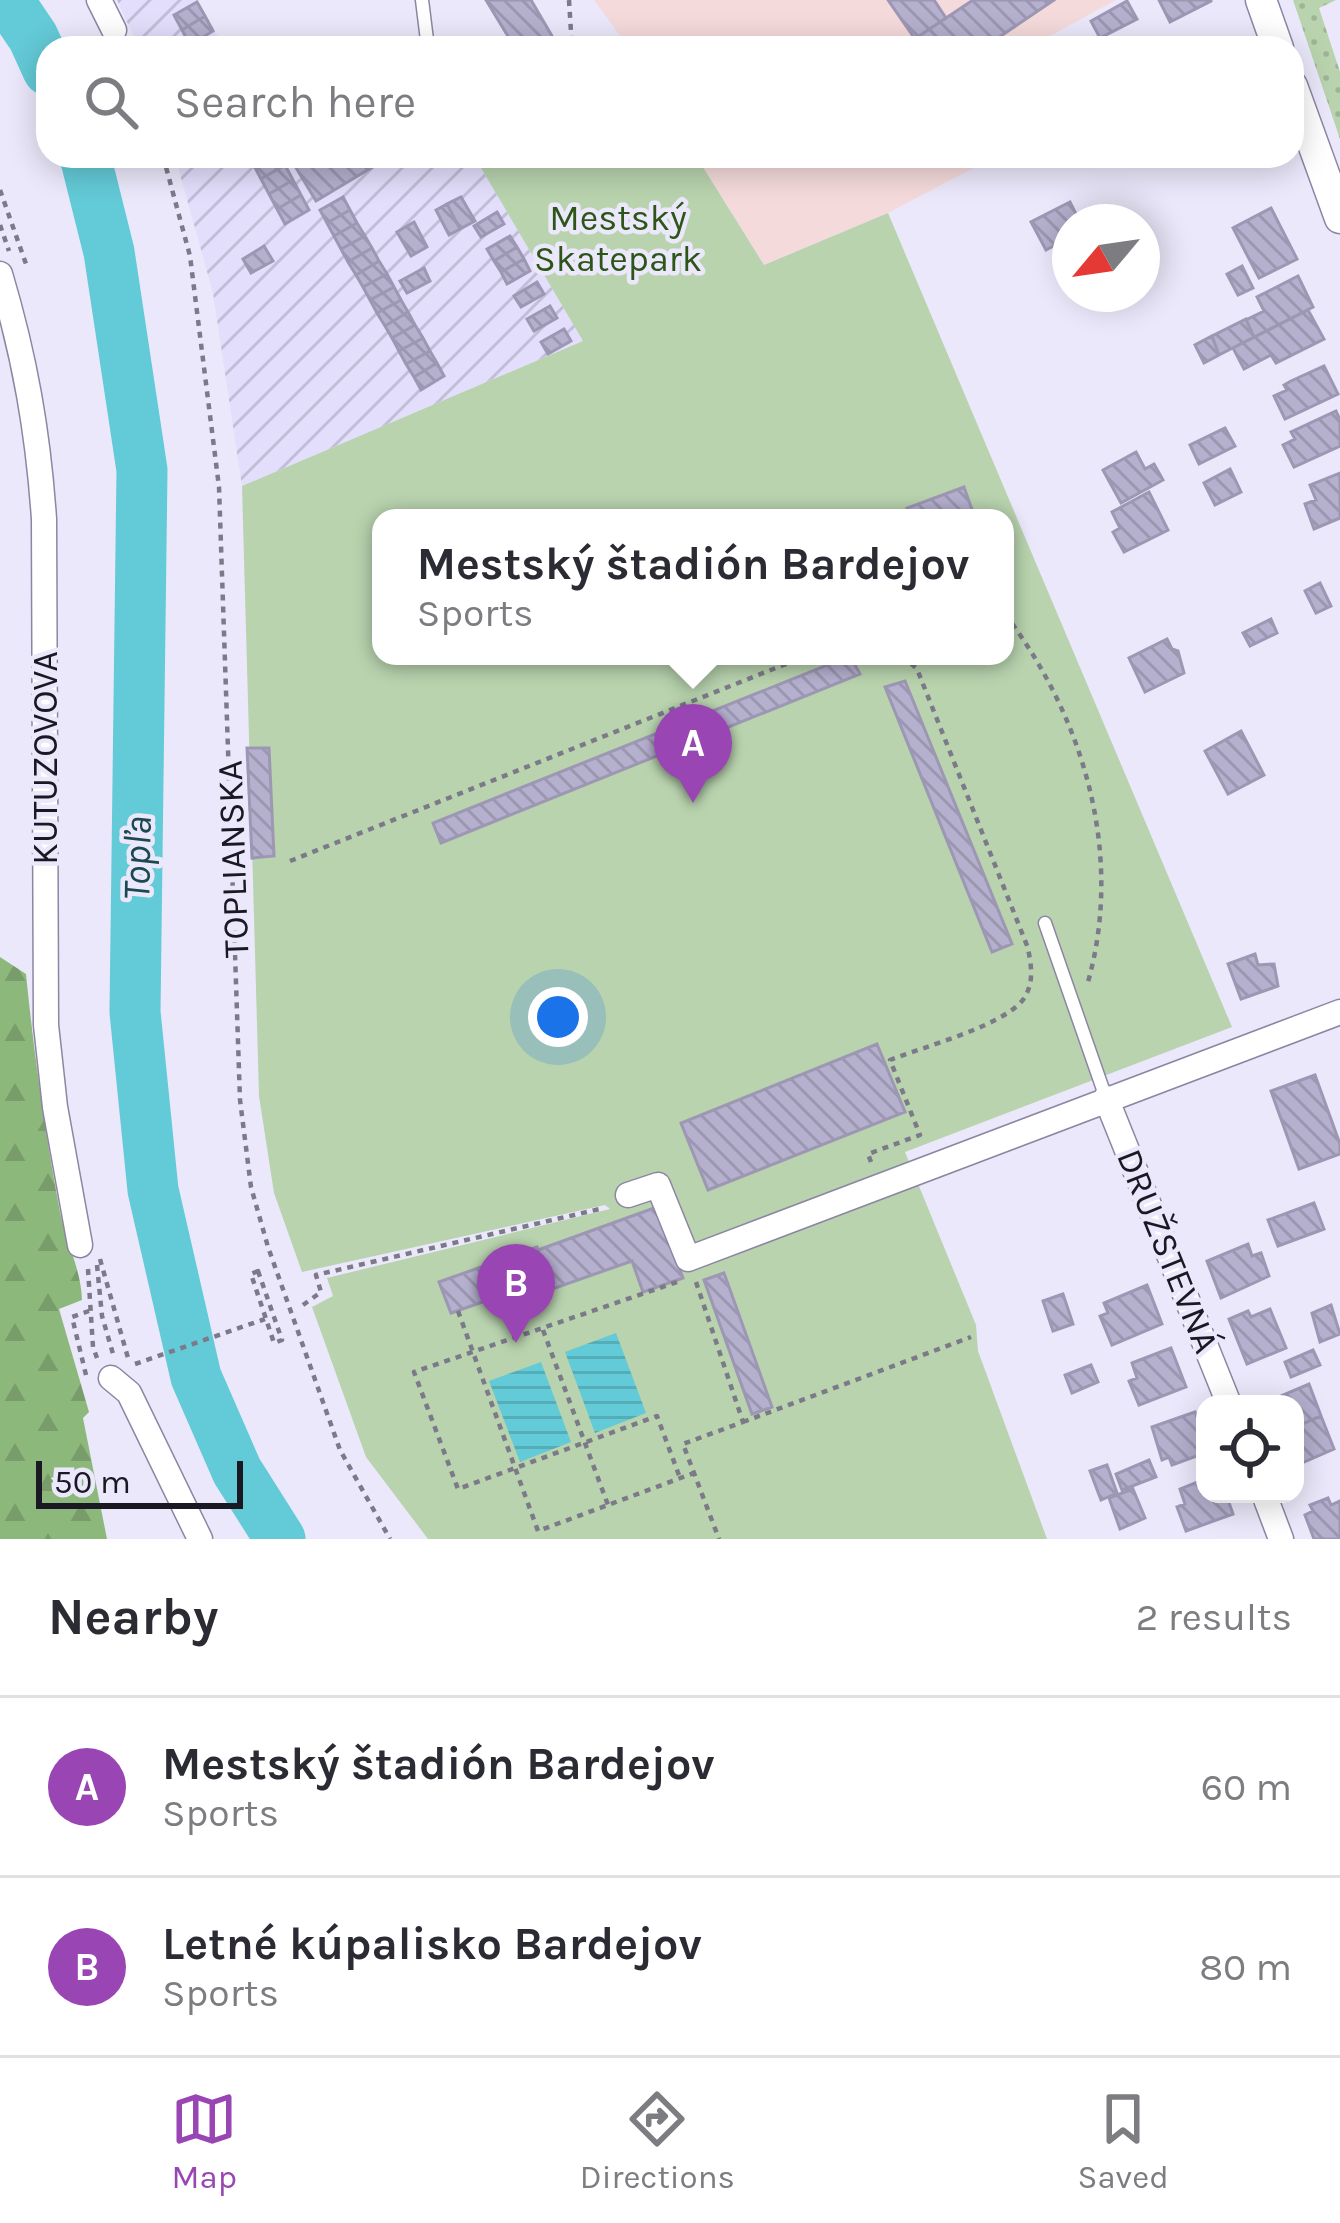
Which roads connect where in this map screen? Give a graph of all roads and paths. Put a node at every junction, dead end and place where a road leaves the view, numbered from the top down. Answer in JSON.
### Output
{"nodes":[{"id":1,"x":99,"y":0,"type":"edge"},
{"id":2,"x":422,"y":0,"type":"edge"},
{"id":3,"x":569,"y":0,"type":"edge"},
{"id":4,"x":1261,"y":0,"type":"edge"},
{"id":5,"x":114,"y":30,"type":"dead end"},
{"id":6,"x":426,"y":36,"type":"edge"},
{"id":7,"x":571,"y":36,"type":"edge"},
{"id":8,"x":1274,"y":36,"type":"edge"},
{"id":9,"x":1304,"y":119,"type":"edge"},
{"id":10,"x":166,"y":168,"type":"edge"},
{"id":11,"x":1340,"y":218,"type":"edge"},
{"id":12,"x":0,"y":274,"type":"edge"},
{"id":13,"x":1014,"y":626,"type":"edge"},
{"id":14,"x":783,"y":665,"type":"edge"},
{"id":15,"x":912,"y":665,"type":"edge"},
{"id":16,"x":290,"y":861,"type":"dead end"},
{"id":17,"x":1045,"y":923,"type":"dead end"},
{"id":18,"x":1340,"y":1012,"type":"edge"},
{"id":19,"x":1078,"y":1016,"type":"junction"},
{"id":20,"x":1106,"y":1098,"type":"junction"},
{"id":21,"x":880,"y":1184,"type":"junction"},
{"id":22,"x":628,"y":1195,"type":"joint"},
{"id":23,"x":80,"y":1245,"type":"dead end"},
{"id":24,"x":88,"y":1281,"type":"dead end"},
{"id":25,"x":303,"y":1305,"type":"dead end"},
{"id":26,"x":89,"y":1311,"type":"junction"},
{"id":27,"x":458,"y":1311,"type":"dead end"},
{"id":28,"x":282,"y":1312,"type":"dead end"},
{"id":29,"x":274,"y":1315,"type":"junction"},
{"id":30,"x":265,"y":1319,"type":"junction"},
{"id":31,"x":542,"y":1328,"type":"junction"},
{"id":32,"x":971,"y":1337,"type":"dead end"},
{"id":33,"x":473,"y":1351,"type":"junction"},
{"id":34,"x":118,"y":1371,"type":"junction"},
{"id":35,"x":1225,"y":1395,"type":"edge"},
{"id":36,"x":743,"y":1421,"type":"junction"},
{"id":37,"x":584,"y":1443,"type":"junction"},
{"id":38,"x":515,"y":1468,"type":"junction"},
{"id":39,"x":694,"y":1473,"type":"junction"},
{"id":40,"x":680,"y":1478,"type":"junction"},
{"id":41,"x":1267,"y":1503,"type":"edge"},
{"id":42,"x":608,"y":1505,"type":"junction"},
{"id":43,"x":200,"y":1539,"type":"edge"},
{"id":44,"x":390,"y":1539,"type":"edge"},
{"id":45,"x":719,"y":1539,"type":"edge"},
{"id":46,"x":1281,"y":1539,"type":"edge"}],
"edges":[{"from":1,"to":5,"type":"street"},
{"from":2,"to":6,"type":"lane"},
{"from":3,"to":7,"type":"path"},
{"from":4,"to":8,"type":"street"},
{"from":9,"to":11,"type":"street"},
{"from":10,"to":44,"type":"path","name":"TOPLIANSKA"},
{"from":12,"to":23,"type":"street","name":"KUTUZOVOVA"},
{"from":13,"to":19,"type":"path"},
{"from":14,"to":16,"type":"path"},
{"from":15,"to":21,"type":"path"},
{"from":17,"to":19,"type":"lane"},
{"from":18,"to":20,"type":"street"},
{"from":19,"to":20,"type":"lane"},
{"from":20,"to":21,"type":"street"},
{"from":20,"to":35,"type":"street","name":"DRUŽSTEVNÁ"},
{"from":21,"to":22,"type":"street"},
{"from":22,"to":25,"type":"path"},
{"from":24,"to":26,"type":"path"},
{"from":26,"to":34,"type":"path"},
{"from":26,"to":34,"type":"path"},
{"from":27,"to":33,"type":"path"},
{"from":28,"to":29,"type":"path"},
{"from":29,"to":30,"type":"path"},
{"from":29,"to":30,"type":"path"},
{"from":30,"to":34,"type":"path"},
{"from":31,"to":33,"type":"path"},
{"from":31,"to":36,"type":"path"},
{"from":31,"to":37,"type":"path"},
{"from":32,"to":36,"type":"path"},
{"from":33,"to":38,"type":"path"},
{"from":33,"to":38,"type":"path"},
{"from":34,"to":34,"type":"path"},
{"from":34,"to":43,"type":"street"},
{"from":36,"to":39,"type":"path"},
{"from":37,"to":38,"type":"path"},
{"from":37,"to":40,"type":"path"},
{"from":37,"to":42,"type":"path"},
{"from":38,"to":42,"type":"path"},
{"from":39,"to":40,"type":"path"},
{"from":39,"to":45,"type":"path"},
{"from":40,"to":42,"type":"path"},
{"from":41,"to":46,"type":"street"}]}
